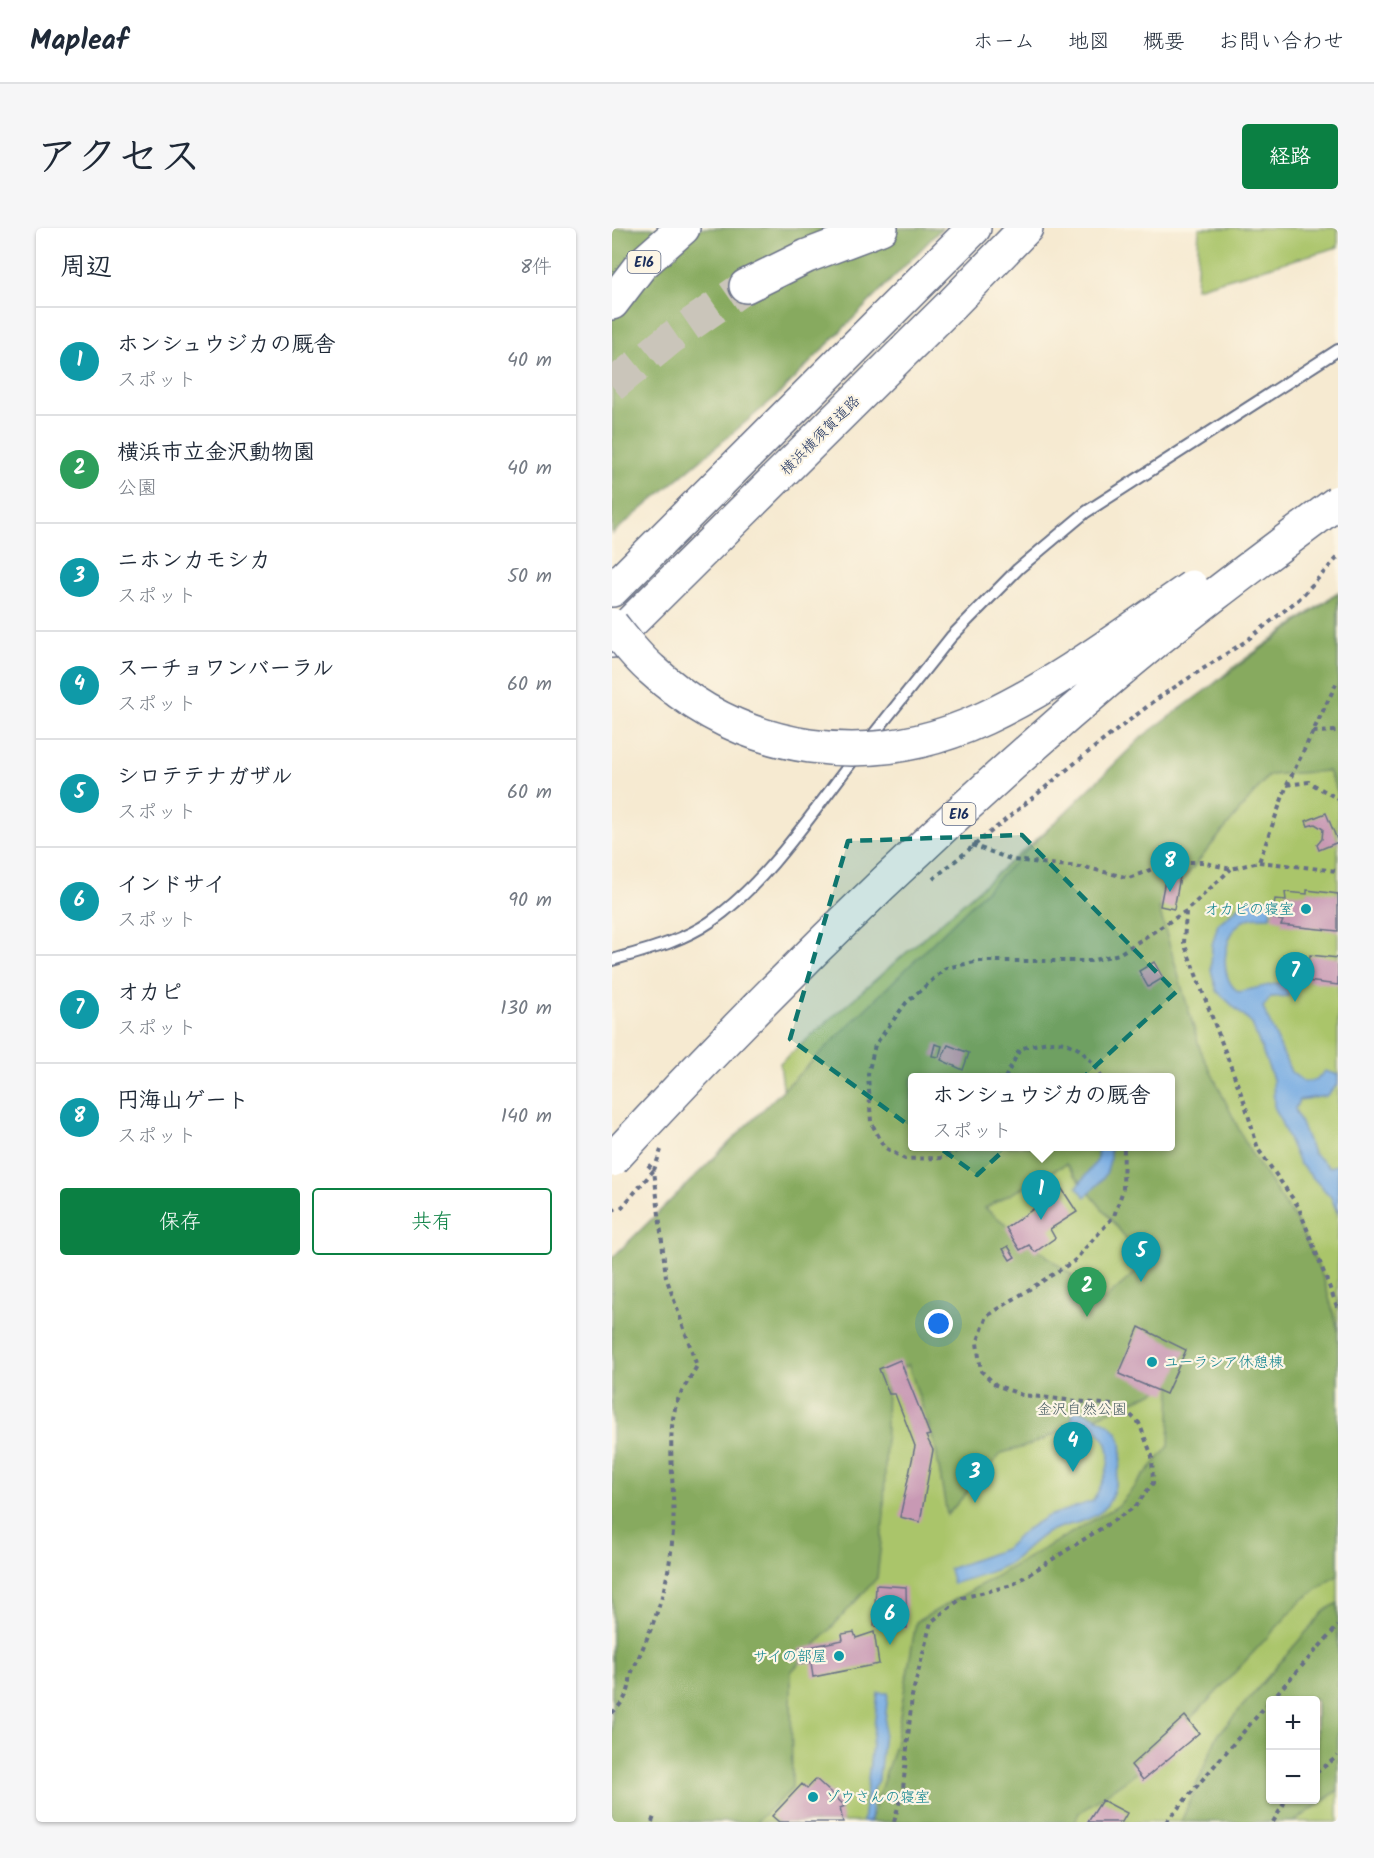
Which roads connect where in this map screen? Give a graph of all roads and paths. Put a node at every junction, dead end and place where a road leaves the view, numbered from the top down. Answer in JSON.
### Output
{"nodes":[{"id":1,"x":683,"y":228,"type":"edge"},
{"id":2,"x":881,"y":228,"type":"edge"},
{"id":3,"x":974,"y":228,"type":"edge"},
{"id":4,"x":1026,"y":228,"type":"edge"},
{"id":5,"x":746,"y":286,"type":"tunnel mouth"},
{"id":6,"x":612,"y":303,"type":"edge"},
{"id":7,"x":1338,"y":350,"type":"edge"},
{"id":8,"x":1338,"y":489,"type":"edge"},
{"id":9,"x":1338,"y":502,"type":"edge"},
{"id":10,"x":1338,"y":557,"type":"edge"},
{"id":11,"x":612,"y":590,"type":"edge"},
{"id":12,"x":612,"y":625,"type":"edge"},
{"id":13,"x":612,"y":641,"type":"edge"},
{"id":14,"x":1338,"y":680,"type":"edge"},
{"id":15,"x":1338,"y":731,"type":"edge"},
{"id":16,"x":1313,"y":732,"type":"junction"},
{"id":17,"x":1287,"y":785,"type":"junction"},
{"id":18,"x":1338,"y":799,"type":"edge"},
{"id":19,"x":972,"y":845,"type":"junction"},
{"id":20,"x":1259,"y":862,"type":"junction"},
{"id":21,"x":1231,"y":869,"type":"junction"},
{"id":22,"x":1338,"y":871,"type":"edge"},
{"id":23,"x":927,"y":884,"type":"dead end"},
{"id":24,"x":1186,"y":911,"type":"junction"},
{"id":25,"x":612,"y":960,"type":"edge"},
{"id":26,"x":1007,"y":1073,"type":"edge"},
{"id":27,"x":1100,"y":1073,"type":"edge"},
{"id":28,"x":665,"y":1139,"type":"dead end"},
{"id":29,"x":956,"y":1151,"type":"edge"},
{"id":30,"x":1124,"y":1151,"type":"edge"},
{"id":31,"x":612,"y":1160,"type":"edge"},
{"id":32,"x":654,"y":1170,"type":"junction"},
{"id":33,"x":612,"y":1210,"type":"edge"},
{"id":34,"x":1338,"y":1309,"type":"edge"},
{"id":35,"x":1338,"y":1626,"type":"edge"},
{"id":36,"x":1275,"y":1696,"type":"edge"},
{"id":37,"x":1266,"y":1707,"type":"edge"},
{"id":38,"x":612,"y":1713,"type":"edge"},
{"id":39,"x":1338,"y":1756,"type":"edge"},
{"id":40,"x":1320,"y":1770,"type":"edge"},
{"id":41,"x":1284,"y":1804,"type":"edge"},
{"id":42,"x":655,"y":1814,"type":"dead end"},
{"id":43,"x":651,"y":1822,"type":"edge"},
{"id":44,"x":894,"y":1822,"type":"edge"},
{"id":45,"x":1166,"y":1822,"type":"edge"},
{"id":46,"x":1273,"y":1822,"type":"edge"}],
"edges":[{"from":1,"to":6,"type":"highway","number":"E16"},
{"from":2,"to":5,"type":"highway"},
{"from":3,"to":11,"type":"highway"},
{"from":4,"to":13,"type":"highway","name":"横浜横須賀道路"},
{"from":7,"to":25,"type":"lane"},
{"from":8,"to":12,"type":"highway","bridge":true},
{"from":9,"to":31,"type":"highway","number":"E16","bridge":true},
{"from":10,"to":19,"type":"path"},
{"from":14,"to":16,"type":"path"},
{"from":15,"to":16,"type":"path"},
{"from":16,"to":17,"type":"path"},
{"from":17,"to":18,"type":"path"},
{"from":17,"to":20,"type":"path"},
{"from":19,"to":21,"type":"path"},
{"from":19,"to":23,"type":"path"},
{"from":20,"to":21,"type":"path"},
{"from":20,"to":22,"type":"path"},
{"from":21,"to":24,"type":"path"},
{"from":24,"to":29,"type":"path"},
{"from":24,"to":34,"type":"path"},
{"from":26,"to":27,"type":"path"},
{"from":28,"to":32,"type":"path"},
{"from":30,"to":44,"type":"path"},
{"from":32,"to":33,"type":"path"},
{"from":32,"to":38,"type":"path"},
{"from":35,"to":36,"type":"path"},
{"from":37,"to":45,"type":"path"},
{"from":39,"to":40,"type":"path"},
{"from":41,"to":46,"type":"path"},
{"from":42,"to":43,"type":"path"}]}
